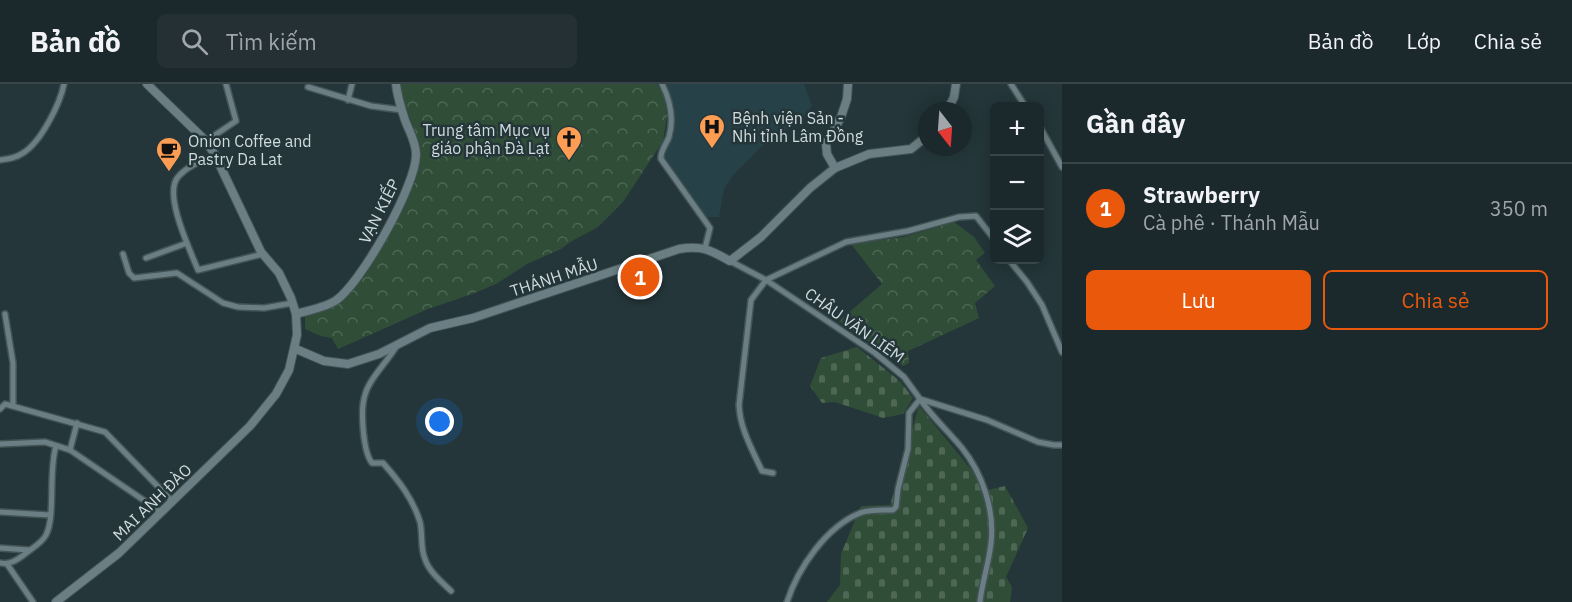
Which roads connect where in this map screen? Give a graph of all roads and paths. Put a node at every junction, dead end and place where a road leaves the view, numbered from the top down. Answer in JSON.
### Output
{"nodes":[{"id":1,"x":64,"y":84,"type":"edge"},
{"id":2,"x":147,"y":84,"type":"edge"},
{"id":3,"x":226,"y":84,"type":"edge"},
{"id":4,"x":352,"y":84,"type":"edge"},
{"id":5,"x":396,"y":84,"type":"edge"},
{"id":6,"x":662,"y":84,"type":"edge"},
{"id":7,"x":848,"y":84,"type":"edge"},
{"id":8,"x":956,"y":84,"type":"edge"},
{"id":9,"x":1011,"y":84,"type":"edge"},
{"id":10,"x":308,"y":87,"type":"dead end"},
{"id":11,"x":348,"y":100,"type":"junction"},
{"id":12,"x":952,"y":102,"type":"edge"},
{"id":13,"x":1022,"y":102,"type":"edge"},
{"id":14,"x":402,"y":110,"type":"junction"},
{"id":15,"x":1044,"y":134,"type":"edge"},
{"id":16,"x":206,"y":141,"type":"junction"},
{"id":17,"x":918,"y":144,"type":"edge"},
{"id":18,"x":215,"y":156,"type":"junction"},
{"id":19,"x":0,"y":160,"type":"edge"},
{"id":20,"x":1062,"y":167,"type":"edge"},
{"id":21,"x":835,"y":168,"type":"junction"},
{"id":22,"x":990,"y":233,"type":"edge"},
{"id":23,"x":187,"y":243,"type":"junction"},
{"id":24,"x":705,"y":248,"type":"junction"},
{"id":25,"x":123,"y":254,"type":"dead end"},
{"id":26,"x":263,"y":254,"type":"junction"},
{"id":27,"x":146,"y":258,"type":"dead end"},
{"id":28,"x":730,"y":261,"type":"junction"},
{"id":29,"x":1012,"y":264,"type":"edge"},
{"id":30,"x":766,"y":280,"type":"junction"},
{"id":31,"x":293,"y":303,"type":"junction"},
{"id":32,"x":5,"y":314,"type":"dead end"},
{"id":33,"x":296,"y":314,"type":"junction"},
{"id":34,"x":396,"y":346,"type":"junction"},
{"id":35,"x":296,"y":349,"type":"junction"},
{"id":36,"x":1062,"y":352,"type":"edge"},
{"id":37,"x":920,"y":399,"type":"junction"},
{"id":38,"x":14,"y":406,"type":"junction"},
{"id":39,"x":0,"y":409,"type":"edge"},
{"id":40,"x":77,"y":423,"type":"junction"},
{"id":41,"x":0,"y":444,"type":"edge"},
{"id":42,"x":1062,"y":444,"type":"edge"},
{"id":43,"x":56,"y":446,"type":"junction"},
{"id":44,"x":70,"y":450,"type":"junction"},
{"id":45,"x":773,"y":473,"type":"dead end"},
{"id":46,"x":172,"y":501,"type":"junction"},
{"id":47,"x":0,"y":512,"type":"edge"},
{"id":48,"x":161,"y":512,"type":"junction"},
{"id":49,"x":50,"y":515,"type":"junction"},
{"id":50,"x":0,"y":548,"type":"edge"},
{"id":51,"x":30,"y":550,"type":"junction"},
{"id":52,"x":2,"y":564,"type":"edge"},
{"id":53,"x":451,"y":591,"type":"dead end"},
{"id":54,"x":33,"y":602,"type":"edge"},
{"id":55,"x":56,"y":602,"type":"edge"},
{"id":56,"x":787,"y":602,"type":"edge"},
{"id":57,"x":980,"y":602,"type":"edge"}],
"edges":[{"from":1,"to":19,"type":"street"},
{"from":2,"to":16,"type":"main road","name":"MAI ANH ĐÀO"},
{"from":3,"to":16,"type":"street"},
{"from":4,"to":11,"type":"street"},
{"from":5,"to":14,"type":"main road","name":"VẠN KIẾP"},
{"from":6,"to":24,"type":"street"},
{"from":7,"to":21,"type":"main road"},
{"from":8,"to":12,"type":"main road"},
{"from":9,"to":13,"type":"street"},
{"from":10,"to":11,"type":"street"},
{"from":11,"to":14,"type":"street"},
{"from":14,"to":33,"type":"main road","name":"VẠN KIẾP"},
{"from":15,"to":20,"type":"street"},
{"from":16,"to":18,"type":"main road","name":"MAI ANH ĐÀO"},
{"from":17,"to":21,"type":"main road"},
{"from":18,"to":23,"type":"street"},
{"from":18,"to":26,"type":"main road","name":"MAI ANH ĐÀO"},
{"from":21,"to":28,"type":"main road"},
{"from":22,"to":30,"type":"street"},
{"from":23,"to":26,"type":"street"},
{"from":23,"to":27,"type":"street"},
{"from":24,"to":28,"type":"main road"},
{"from":24,"to":34,"type":"main road","name":"THÁNH MẪU"},
{"from":25,"to":31,"type":"street"},
{"from":26,"to":31,"type":"main road","name":"MAI ANH ĐÀO"},
{"from":28,"to":30,"type":"street","name":"CHÂU VĂN LIÊM"},
{"from":29,"to":36,"type":"street"},
{"from":30,"to":37,"type":"street","name":"CHÂU VĂN LIÊM"},
{"from":30,"to":45,"type":"street"},
{"from":31,"to":33,"type":"main road","name":"MAI ANH ĐÀO"},
{"from":32,"to":38,"type":"street"},
{"from":33,"to":35,"type":"main road","name":"MAI ANH ĐÀO"},
{"from":34,"to":35,"type":"main road","name":"THÁNH MẪU"},
{"from":34,"to":53,"type":"street"},
{"from":35,"to":46,"type":"main road","name":"MAI ANH ĐÀO"},
{"from":37,"to":42,"type":"street"},
{"from":37,"to":56,"type":"street"},
{"from":37,"to":57,"type":"street","name":"CHÂU VĂN LIÊM"},
{"from":38,"to":39,"type":"street"},
{"from":38,"to":40,"type":"street"},
{"from":40,"to":44,"type":"street"},
{"from":40,"to":46,"type":"street"},
{"from":41,"to":43,"type":"street"},
{"from":43,"to":44,"type":"street"},
{"from":43,"to":49,"type":"street"},
{"from":44,"to":48,"type":"street"},
{"from":46,"to":48,"type":"main road","name":"MAI ANH ĐÀO"},
{"from":47,"to":49,"type":"street"},
{"from":48,"to":55,"type":"main road","name":"MAI ANH ĐÀO"},
{"from":49,"to":51,"type":"street"},
{"from":50,"to":51,"type":"street"},
{"from":51,"to":52,"type":"street"},
{"from":52,"to":54,"type":"street"}]}
